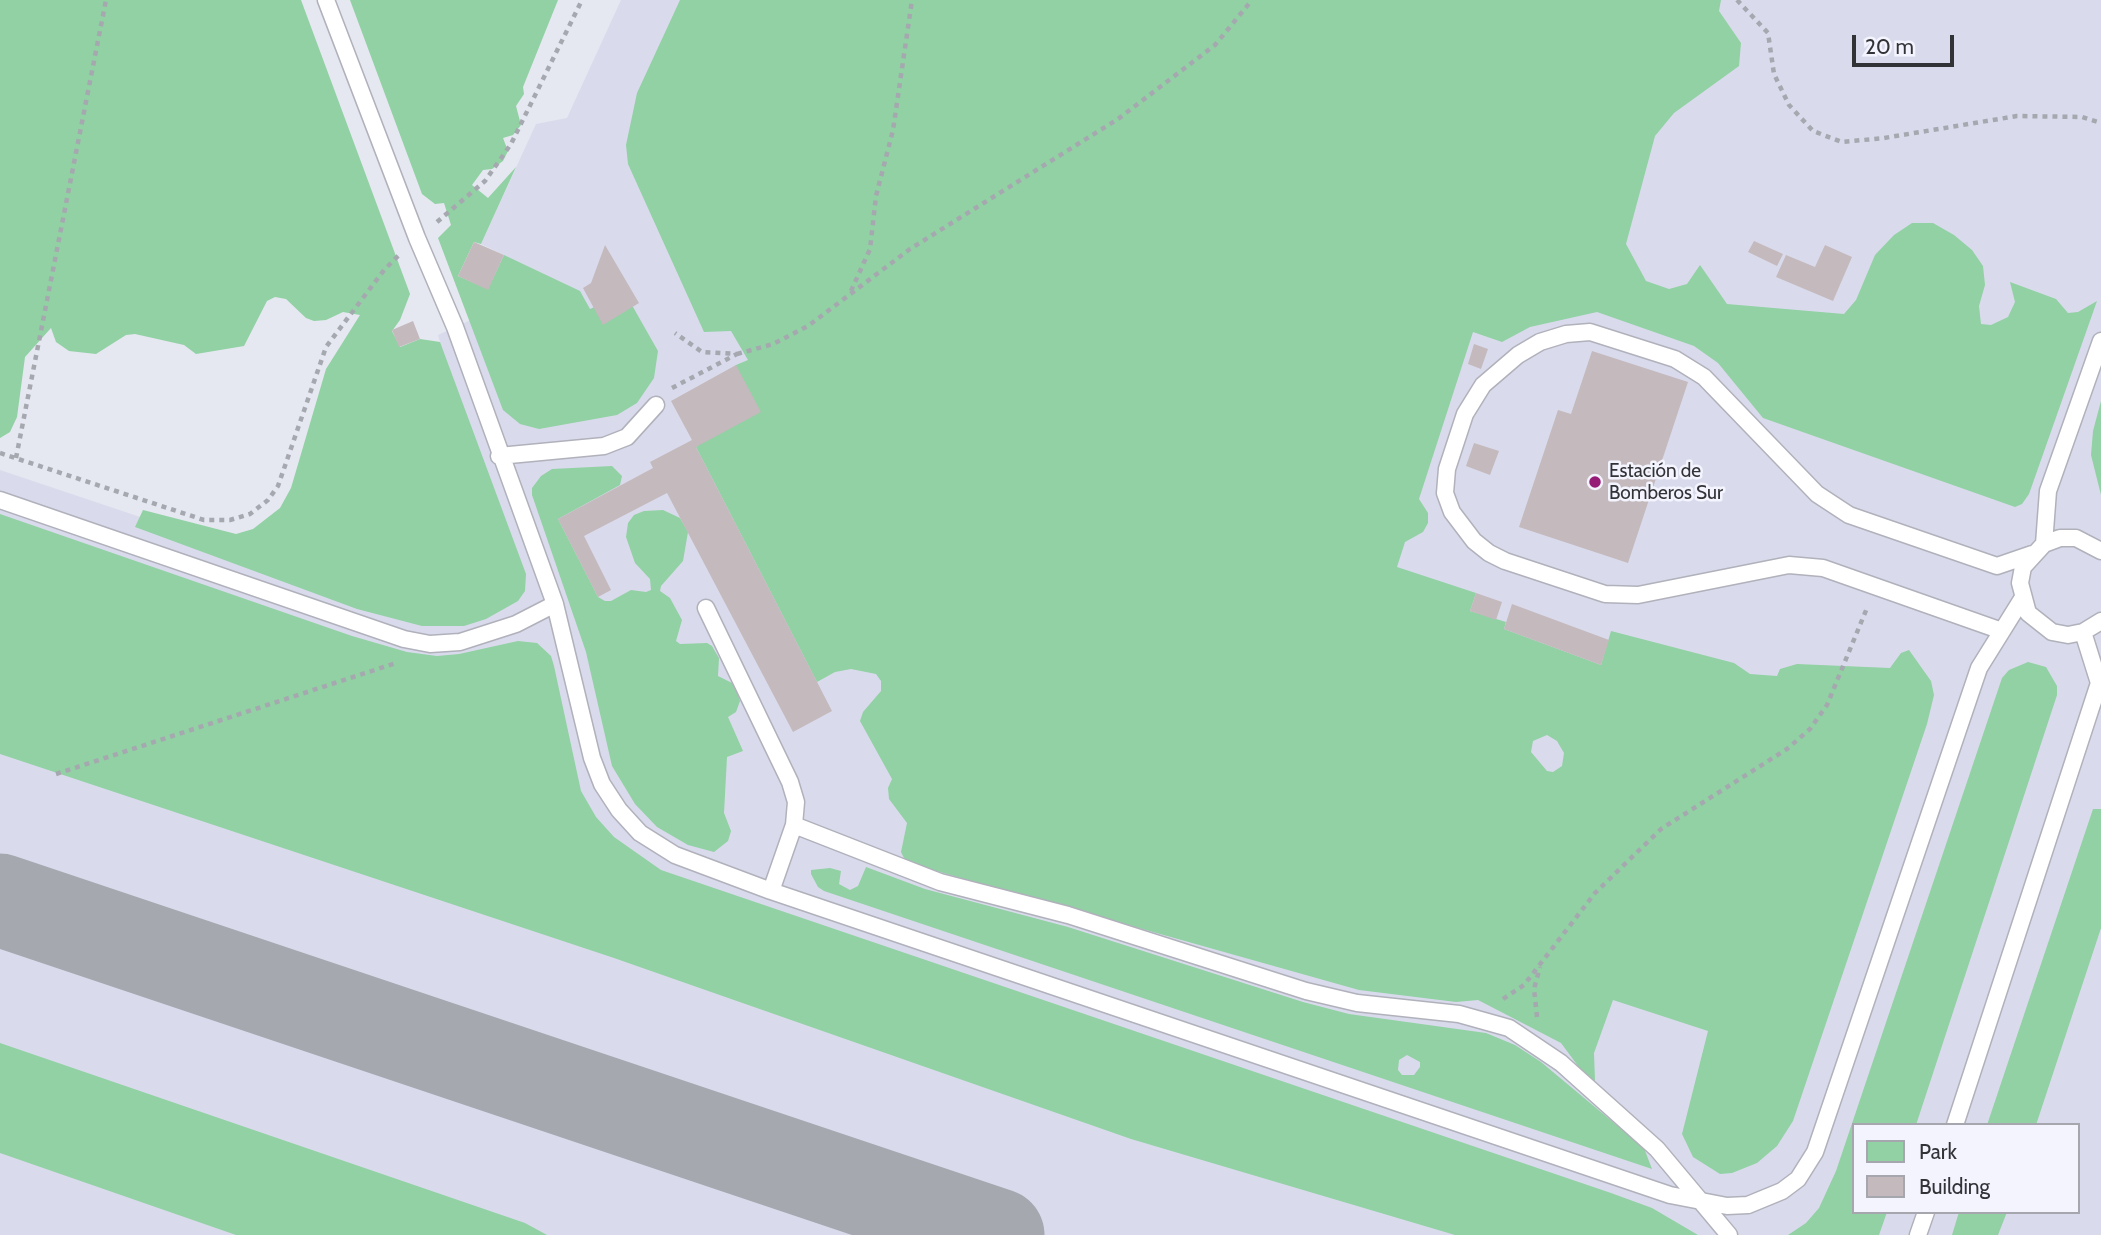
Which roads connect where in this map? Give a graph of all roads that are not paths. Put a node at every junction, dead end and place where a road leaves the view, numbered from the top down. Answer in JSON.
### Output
{"nodes":[{"id":1,"x":326,"y":0,"type":"edge"},
{"id":2,"x":2101,"y":341,"type":"edge"},
{"id":3,"x":656,"y":405,"type":"dead end"},
{"id":4,"x":499,"y":456,"type":"junction"},
{"id":5,"x":0,"y":500,"type":"edge"},
{"id":6,"x":2038,"y":549,"type":"junction"},
{"id":7,"x":2101,"y":551,"type":"edge"},
{"id":8,"x":2022,"y":599,"type":"junction"},
{"id":9,"x":555,"y":604,"type":"junction"},
{"id":10,"x":706,"y":608,"type":"dead end"},
{"id":11,"x":2101,"y":621,"type":"edge"},
{"id":12,"x":2003,"y":631,"type":"junction"},
{"id":13,"x":2083,"y":632,"type":"junction"},
{"id":14,"x":2100,"y":683,"type":"edge"},
{"id":15,"x":794,"y":825,"type":"junction"},
{"id":16,"x":771,"y":891,"type":"junction"},
{"id":17,"x":1956,"y":1123,"type":"edge"},
{"id":18,"x":1702,"y":1202,"type":"junction"},
{"id":19,"x":1925,"y":1214,"type":"edge"},
{"id":20,"x":1730,"y":1235,"type":"edge"},
{"id":21,"x":1918,"y":1235,"type":"edge"}],
"edges":[{"from":1,"to":4,"type":"lane"},
{"from":2,"to":6,"type":"lane"},
{"from":3,"to":4,"type":"lane"},
{"from":4,"to":9,"type":"lane"},
{"from":5,"to":9,"type":"lane"},
{"from":6,"to":7,"type":"lane"},
{"from":6,"to":8,"type":"lane"},
{"from":6,"to":12,"type":"lane"},
{"from":8,"to":12,"type":"lane"},
{"from":8,"to":13,"type":"lane"},
{"from":9,"to":16,"type":"lane"},
{"from":10,"to":15,"type":"lane"},
{"from":11,"to":13,"type":"lane"},
{"from":12,"to":18,"type":"lane"},
{"from":13,"to":14,"type":"lane"},
{"from":14,"to":17,"type":"lane"},
{"from":15,"to":16,"type":"lane"},
{"from":15,"to":18,"type":"lane"},
{"from":16,"to":18,"type":"lane"},
{"from":18,"to":20,"type":"lane"},
{"from":19,"to":21,"type":"lane"}]}
